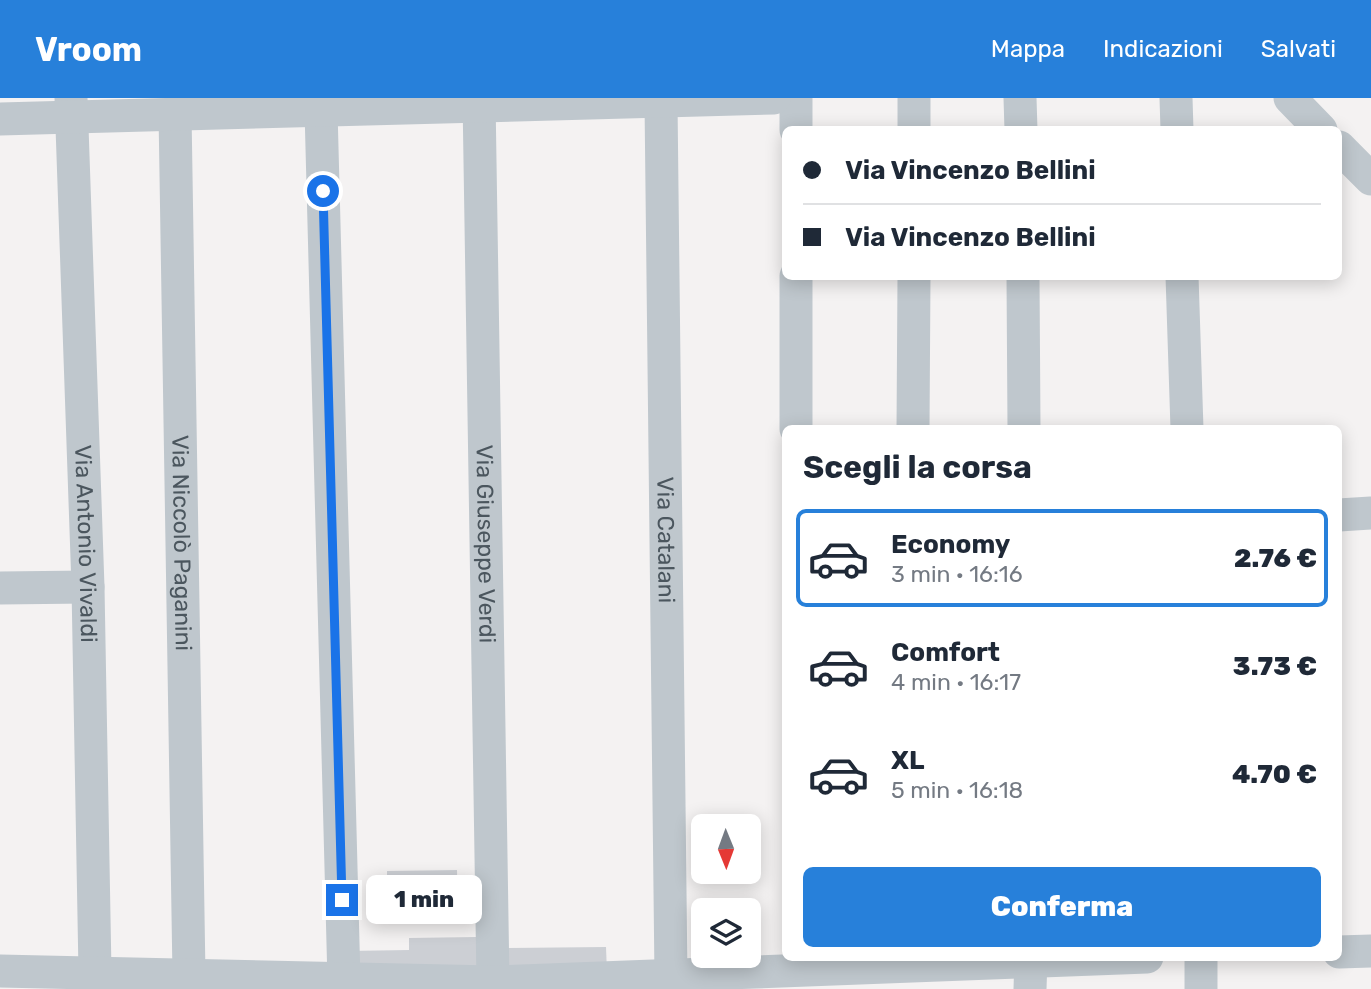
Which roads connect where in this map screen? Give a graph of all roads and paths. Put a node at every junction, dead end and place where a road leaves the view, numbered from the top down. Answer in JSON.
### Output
{"nodes":[{"id":1,"x":774,"y":98,"type":"edge"},
{"id":2,"x":796,"y":98,"type":"edge"},
{"id":3,"x":914,"y":98,"type":"edge"},
{"id":4,"x":1020,"y":98,"type":"edge"},
{"id":5,"x":1176,"y":98,"type":"edge"},
{"id":6,"x":1290,"y":98,"type":"edge"},
{"id":7,"x":576,"y":100,"type":"edge"},
{"id":8,"x":479,"y":102,"type":"edge"},
{"id":9,"x":661,"y":102,"type":"junction"},
{"id":10,"x":383,"y":103,"type":"edge"},
{"id":11,"x":71,"y":107,"type":"edge"},
{"id":12,"x":194,"y":108,"type":"edge"},
{"id":13,"x":321,"y":110,"type":"junction"},
{"id":14,"x":0,"y":119,"type":"edge"},
{"id":15,"x":796,"y":126,"type":"edge"},
{"id":16,"x":914,"y":126,"type":"edge"},
{"id":17,"x":1021,"y":126,"type":"edge"},
{"id":18,"x":1177,"y":126,"type":"edge"},
{"id":19,"x":1317,"y":126,"type":"edge"},
{"id":20,"x":1342,"y":150,"type":"edge"},
{"id":21,"x":1371,"y":179,"type":"edge"},
{"id":22,"x":796,"y":280,"type":"edge"},
{"id":23,"x":914,"y":280,"type":"edge"},
{"id":24,"x":1023,"y":280,"type":"edge"},
{"id":25,"x":1182,"y":280,"type":"edge"},
{"id":26,"x":796,"y":425,"type":"edge"},
{"id":27,"x":913,"y":425,"type":"edge"},
{"id":28,"x":1024,"y":425,"type":"edge"},
{"id":29,"x":1187,"y":425,"type":"edge"},
{"id":30,"x":1371,"y":513,"type":"edge"},
{"id":31,"x":1342,"y":515,"type":"edge"},
{"id":32,"x":88,"y":587,"type":"junction"},
{"id":33,"x":0,"y":588,"type":"edge"},
{"id":34,"x":1371,"y":951,"type":"edge"},
{"id":35,"x":1342,"y":952,"type":"edge"},
{"id":36,"x":1108,"y":961,"type":"edge"},
{"id":37,"x":1201,"y":961,"type":"edge"},
{"id":38,"x":796,"y":964,"type":"edge"},
{"id":39,"x":1031,"y":969,"type":"edge"},
{"id":40,"x":0,"y":971,"type":"edge"},
{"id":41,"x":912,"y":971,"type":"edge"},
{"id":42,"x":95,"y":972,"type":"junction"},
{"id":43,"x":189,"y":975,"type":"junction"},
{"id":44,"x":671,"y":978,"type":"junction"},
{"id":45,"x":62,"y":980,"type":"edge"},
{"id":46,"x":344,"y":981,"type":"junction"},
{"id":47,"x":758,"y":981,"type":"edge"},
{"id":48,"x":221,"y":982,"type":"edge"},
{"id":49,"x":492,"y":982,"type":"junction"},
{"id":50,"x":582,"y":984,"type":"edge"},
{"id":51,"x":405,"y":985,"type":"edge"},
{"id":52,"x":1201,"y":989,"type":"edge"}],
"edges":[{"from":1,"to":9,"type":"street"},
{"from":2,"to":15,"type":"street"},
{"from":3,"to":16,"type":"street"},
{"from":4,"to":17,"type":"street"},
{"from":5,"to":18,"type":"street"},
{"from":6,"to":19,"type":"street"},
{"from":7,"to":8,"type":"street"},
{"from":7,"to":9,"type":"street"},
{"from":8,"to":10,"type":"street"},
{"from":8,"to":49,"type":"street","name":"Via Giuseppe Verdi"},
{"from":9,"to":44,"type":"street","name":"Via Catalani"},
{"from":10,"to":13,"type":"street"},
{"from":11,"to":12,"type":"street"},
{"from":11,"to":14,"type":"street"},
{"from":11,"to":32,"type":"street","name":"Via Antonio Vivaldi"},
{"from":12,"to":13,"type":"street"},
{"from":12,"to":43,"type":"street","name":"Via Niccolò Paganini"},
{"from":13,"to":46,"type":"street"},
{"from":20,"to":21,"type":"street"},
{"from":22,"to":26,"type":"street"},
{"from":23,"to":27,"type":"street"},
{"from":24,"to":28,"type":"street"},
{"from":25,"to":29,"type":"street"},
{"from":30,"to":31,"type":"street"},
{"from":32,"to":33,"type":"street"},
{"from":32,"to":42,"type":"street","name":"Via Antonio Vivaldi"},
{"from":34,"to":35,"type":"street"},
{"from":36,"to":39,"type":"street"},
{"from":37,"to":52,"type":"street"},
{"from":38,"to":41,"type":"street"},
{"from":38,"to":47,"type":"street"},
{"from":39,"to":41,"type":"street"},
{"from":40,"to":45,"type":"street"},
{"from":42,"to":43,"type":"street"},
{"from":42,"to":45,"type":"street"},
{"from":43,"to":48,"type":"street"},
{"from":44,"to":47,"type":"street"},
{"from":44,"to":50,"type":"street"},
{"from":46,"to":48,"type":"street"},
{"from":46,"to":51,"type":"street"},
{"from":49,"to":50,"type":"street"},
{"from":49,"to":51,"type":"street"}]}
